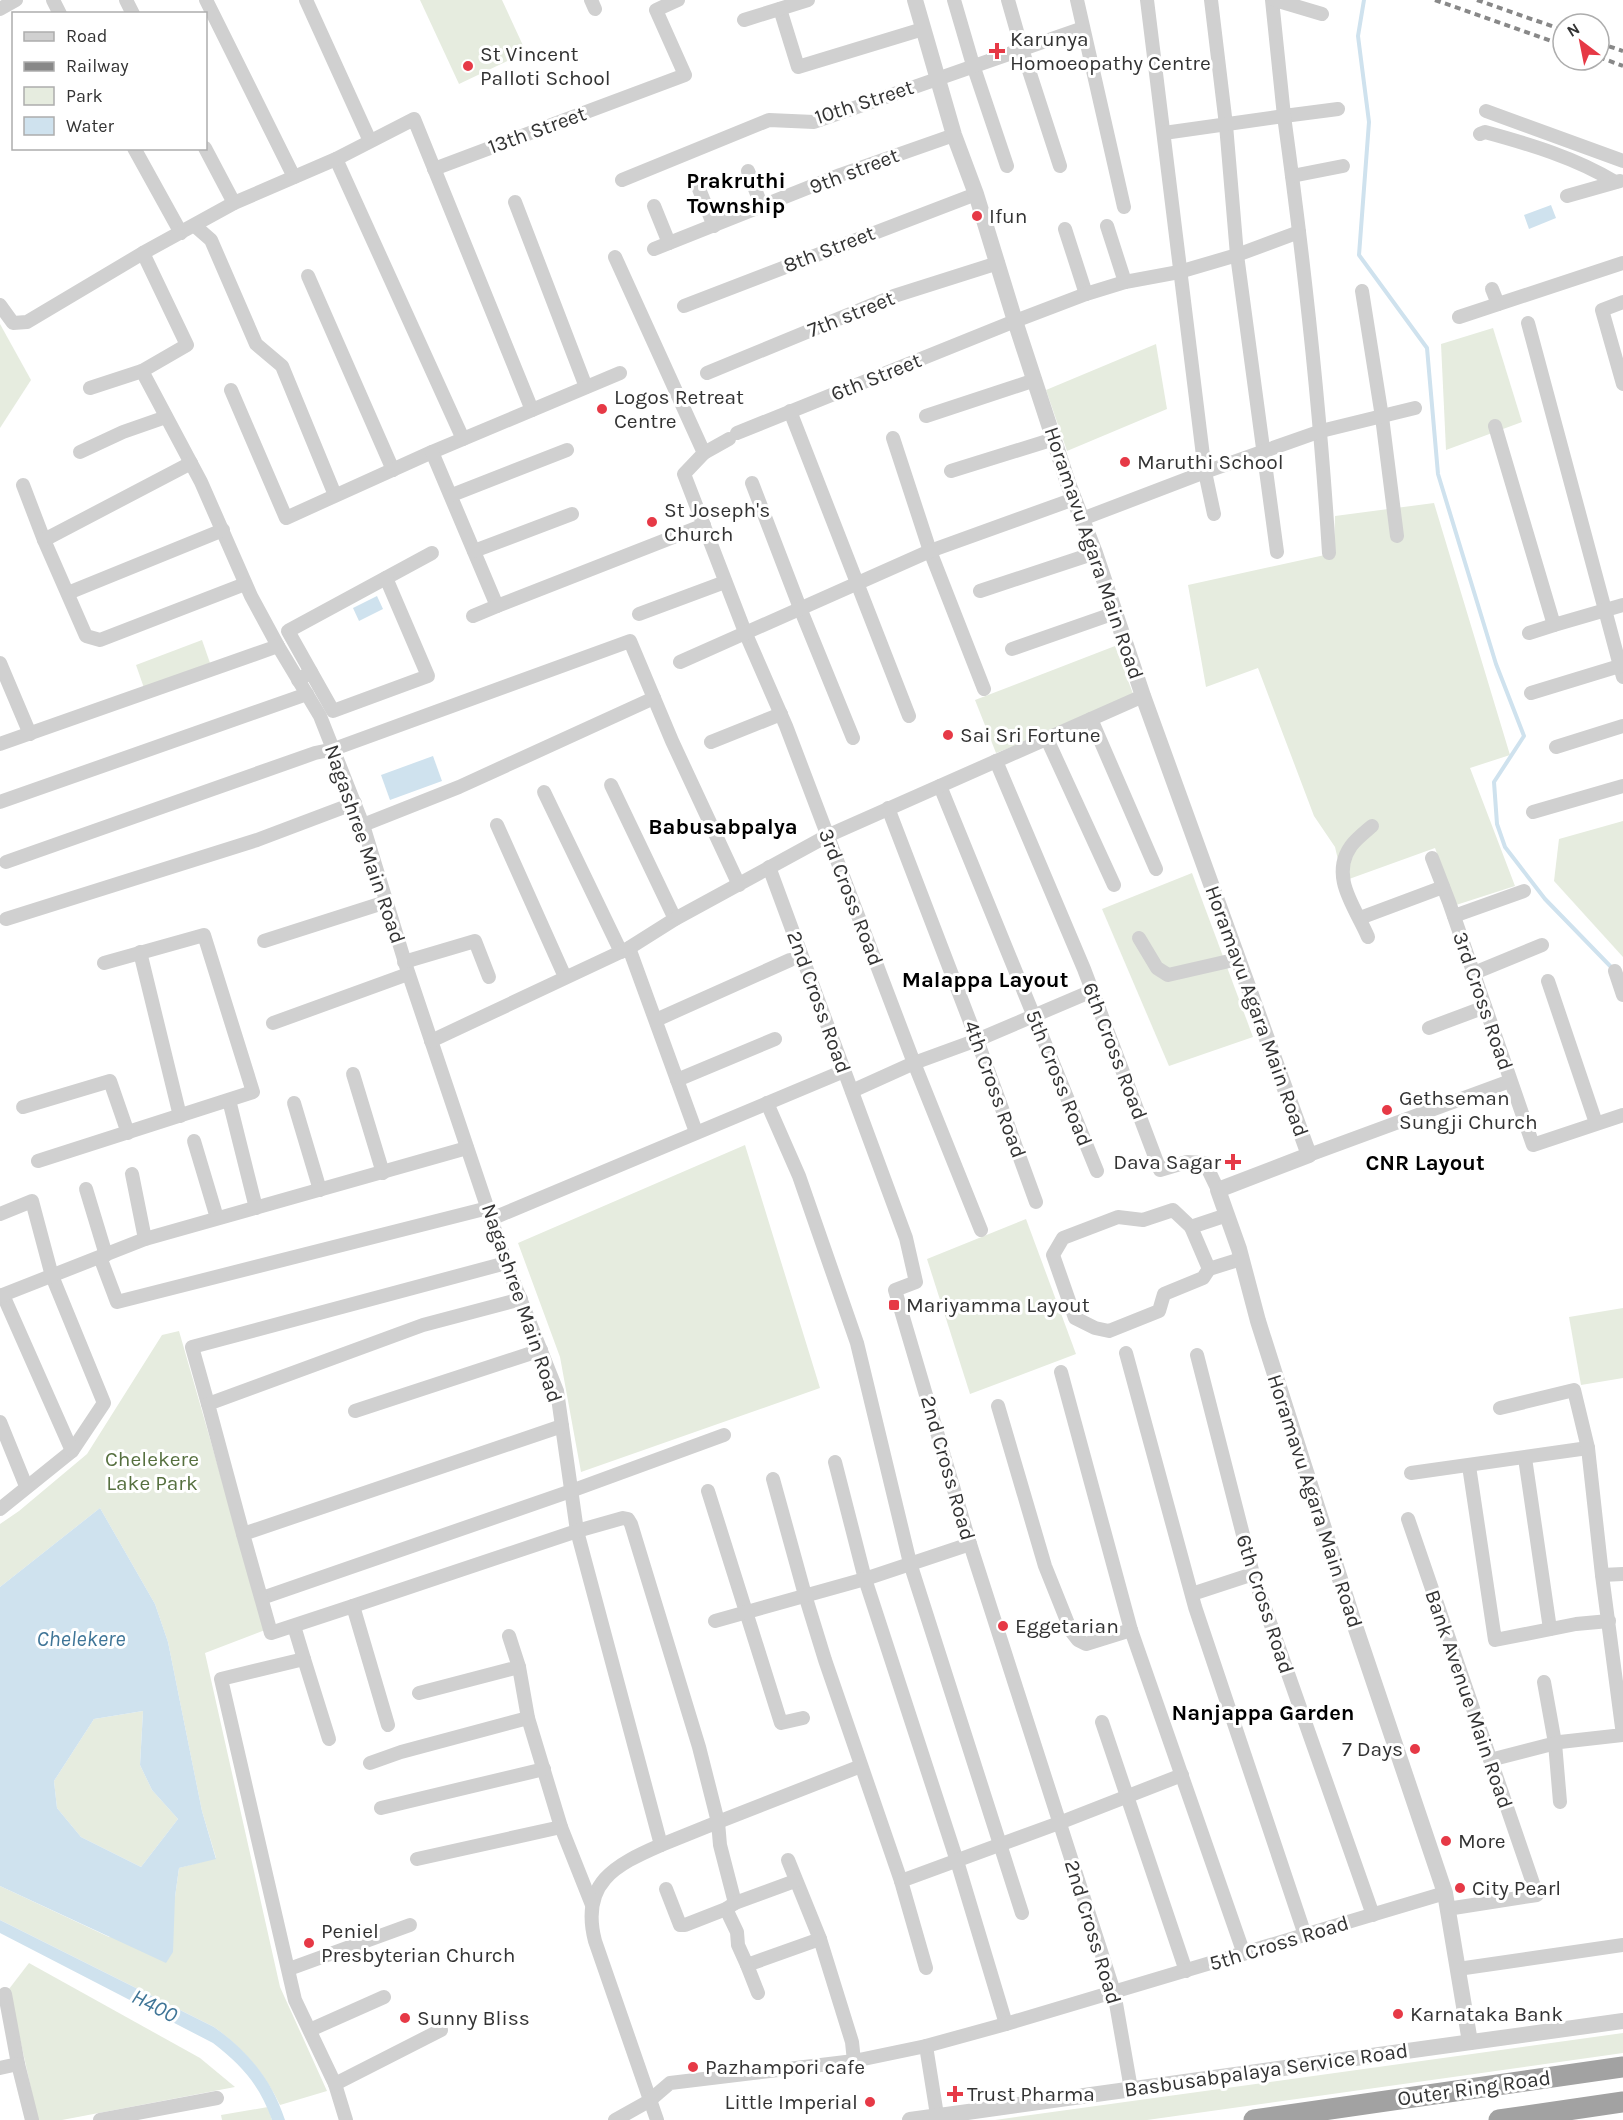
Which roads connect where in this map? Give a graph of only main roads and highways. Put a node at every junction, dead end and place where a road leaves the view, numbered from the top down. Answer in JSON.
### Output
{"nodes":[{"id":1,"x":1623,"y":2067,"type":"edge"},
{"id":2,"x":1623,"y":2102,"type":"edge"},
{"id":3,"x":1254,"y":2120,"type":"edge"},
{"id":4,"x":1499,"y":2120,"type":"edge"}],
"edges":[{"from":1,"to":3,"type":"highway","name":"Outer Ring Road"},
{"from":2,"to":4,"type":"highway","name":"Outer Ring Road"}]}
